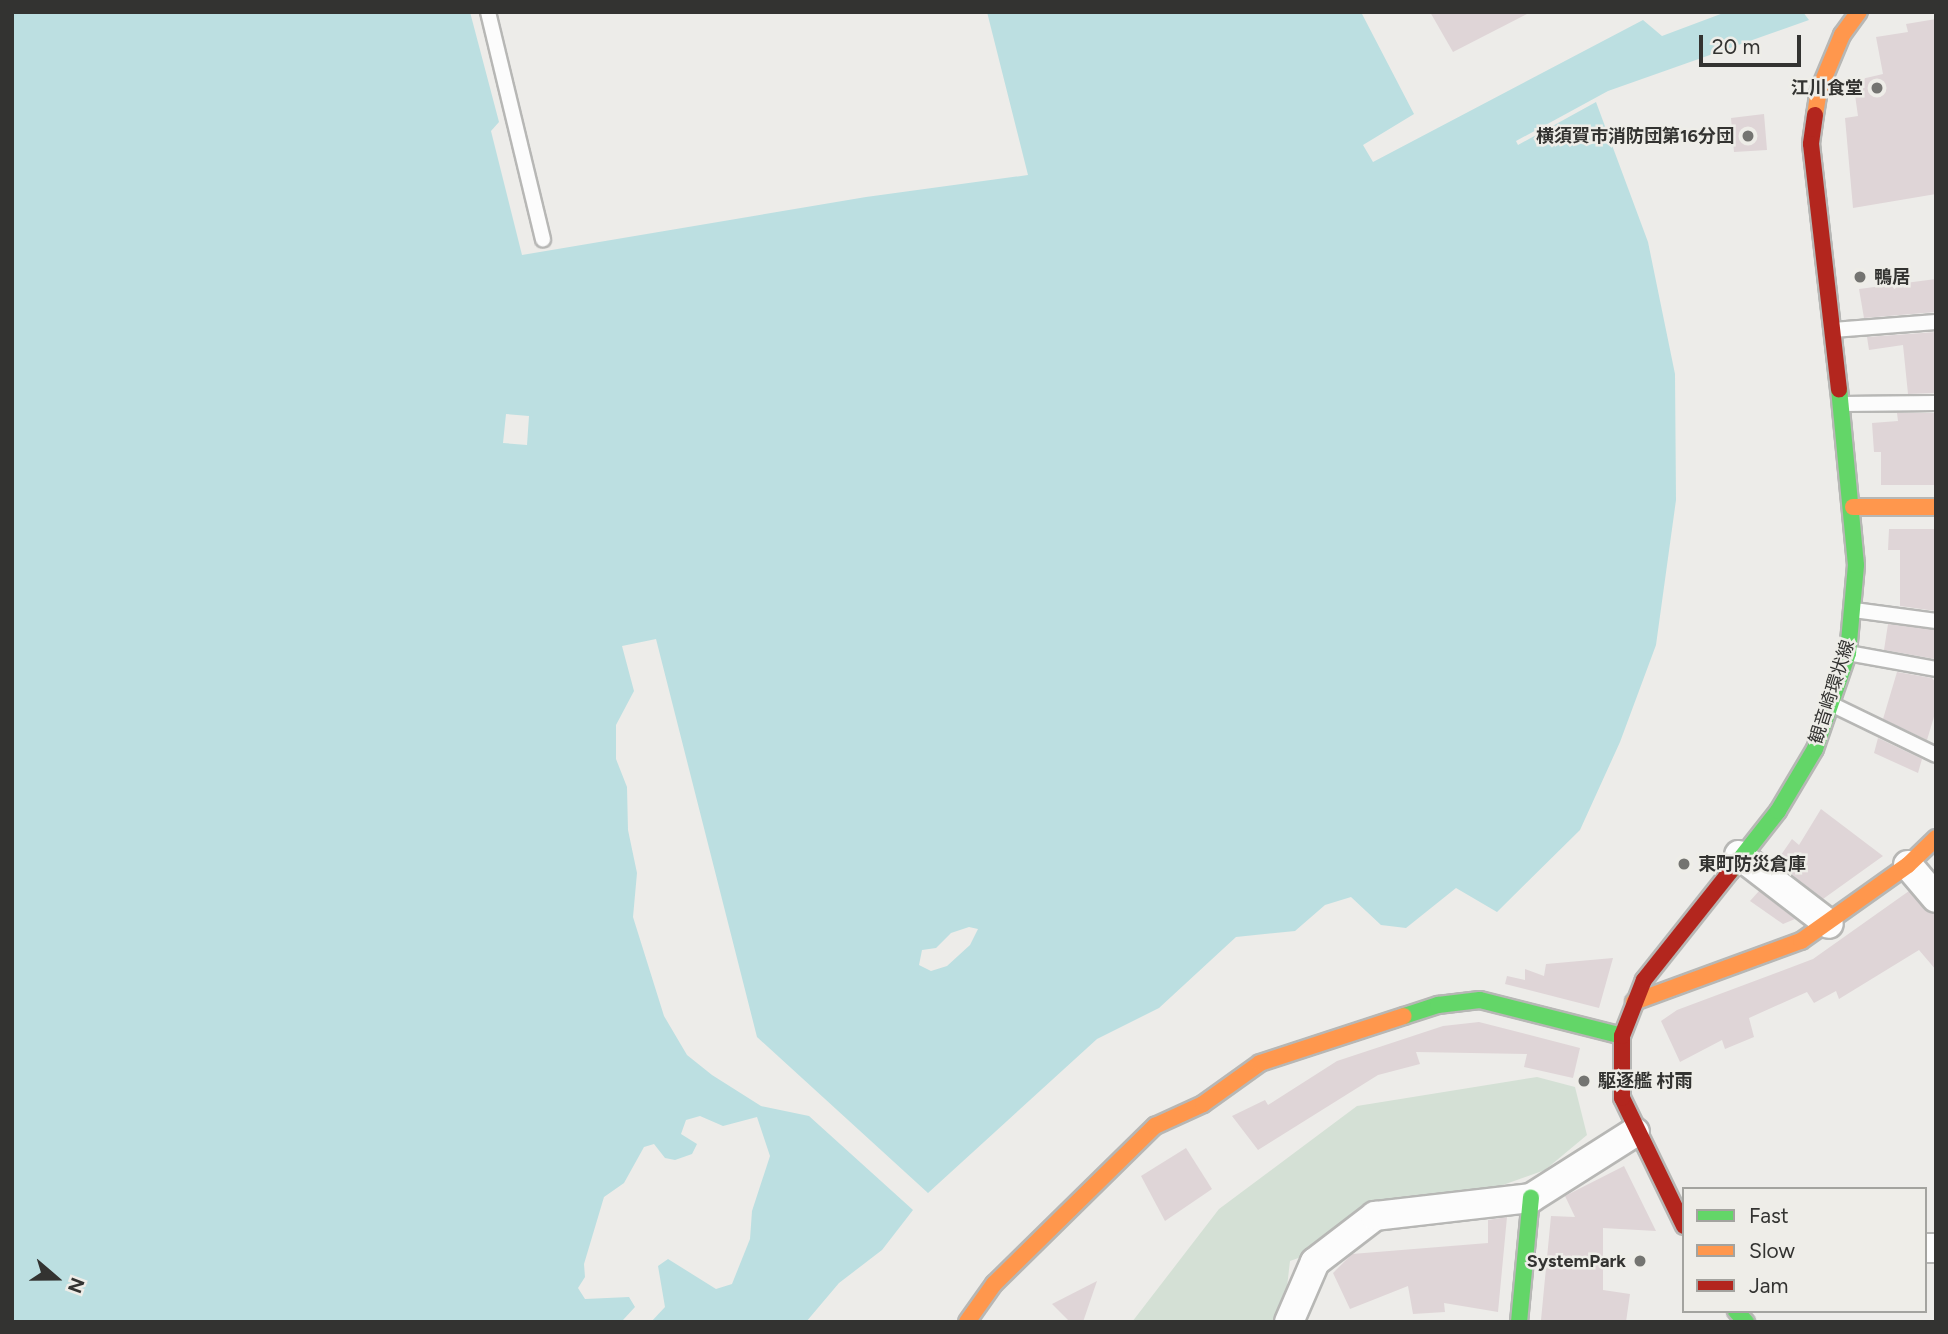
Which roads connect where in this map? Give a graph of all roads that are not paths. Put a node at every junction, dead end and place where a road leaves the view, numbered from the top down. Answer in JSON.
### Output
{"nodes":[{"id":1,"x":488,"y":12,"type":"edge"},
{"id":2,"x":1859,"y":12,"type":"edge"},
{"id":3,"x":543,"y":239,"type":"dead end"},
{"id":4,"x":1936,"y":322,"type":"edge"},
{"id":5,"x":1832,"y":330,"type":"junction"},
{"id":6,"x":1936,"y":403,"type":"edge"},
{"id":7,"x":1842,"y":404,"type":"junction"},
{"id":8,"x":1853,"y":507,"type":"junction"},
{"id":9,"x":1936,"y":507,"type":"edge"},
{"id":10,"x":1854,"y":610,"type":"junction"},
{"id":11,"x":1936,"y":621,"type":"edge"},
{"id":12,"x":1848,"y":653,"type":"junction"},
{"id":13,"x":1936,"y":669,"type":"edge"},
{"id":14,"x":1832,"y":705,"type":"junction"},
{"id":15,"x":1936,"y":755,"type":"edge"},
{"id":16,"x":1936,"y":838,"type":"edge"},
{"id":17,"x":1739,"y":855,"type":"junction"},
{"id":18,"x":1908,"y":865,"type":"junction"},
{"id":19,"x":1936,"y":898,"type":"edge"},
{"id":20,"x":1829,"y":925,"type":"junction"},
{"id":21,"x":1634,"y":1002,"type":"junction"},
{"id":22,"x":1622,"y":1036,"type":"junction"},
{"id":23,"x":1635,"y":1132,"type":"junction"},
{"id":24,"x":1531,"y":1198,"type":"junction"},
{"id":25,"x":1682,"y":1222,"type":"edge"},
{"id":26,"x":967,"y":1322,"type":"edge"},
{"id":27,"x":1289,"y":1322,"type":"edge"},
{"id":28,"x":1519,"y":1322,"type":"edge"}],
"edges":[{"from":1,"to":3,"type":"lane"},
{"from":2,"to":5,"type":"main road","name":"観音崎環状線"},
{"from":4,"to":5,"type":"lane"},
{"from":5,"to":7,"type":"main road","name":"観音崎環状線"},
{"from":6,"to":7,"type":"lane"},
{"from":7,"to":8,"type":"main road","name":"観音崎環状線"},
{"from":8,"to":9,"type":"main road"},
{"from":8,"to":10,"type":"main road","name":"観音崎環状線"},
{"from":10,"to":11,"type":"lane"},
{"from":10,"to":12,"type":"main road","name":"観音崎環状線"},
{"from":12,"to":13,"type":"lane"},
{"from":12,"to":14,"type":"main road","name":"観音崎環状線"},
{"from":14,"to":15,"type":"lane"},
{"from":14,"to":17,"type":"main road","name":"観音崎環状線"},
{"from":16,"to":18,"type":"main road"},
{"from":17,"to":20,"type":"street"},
{"from":17,"to":21,"type":"main road","name":"観音崎環状線"},
{"from":18,"to":19,"type":"street"},
{"from":18,"to":20,"type":"main road"},
{"from":20,"to":21,"type":"main road"},
{"from":21,"to":22,"type":"main road","name":"観音崎環状線"},
{"from":22,"to":23,"type":"main road","name":"観音崎環状線"},
{"from":22,"to":26,"type":"main road"},
{"from":23,"to":24,"type":"street"},
{"from":23,"to":25,"type":"main road","name":"観音崎環状線"},
{"from":24,"to":27,"type":"street"},
{"from":24,"to":28,"type":"main road"}]}
